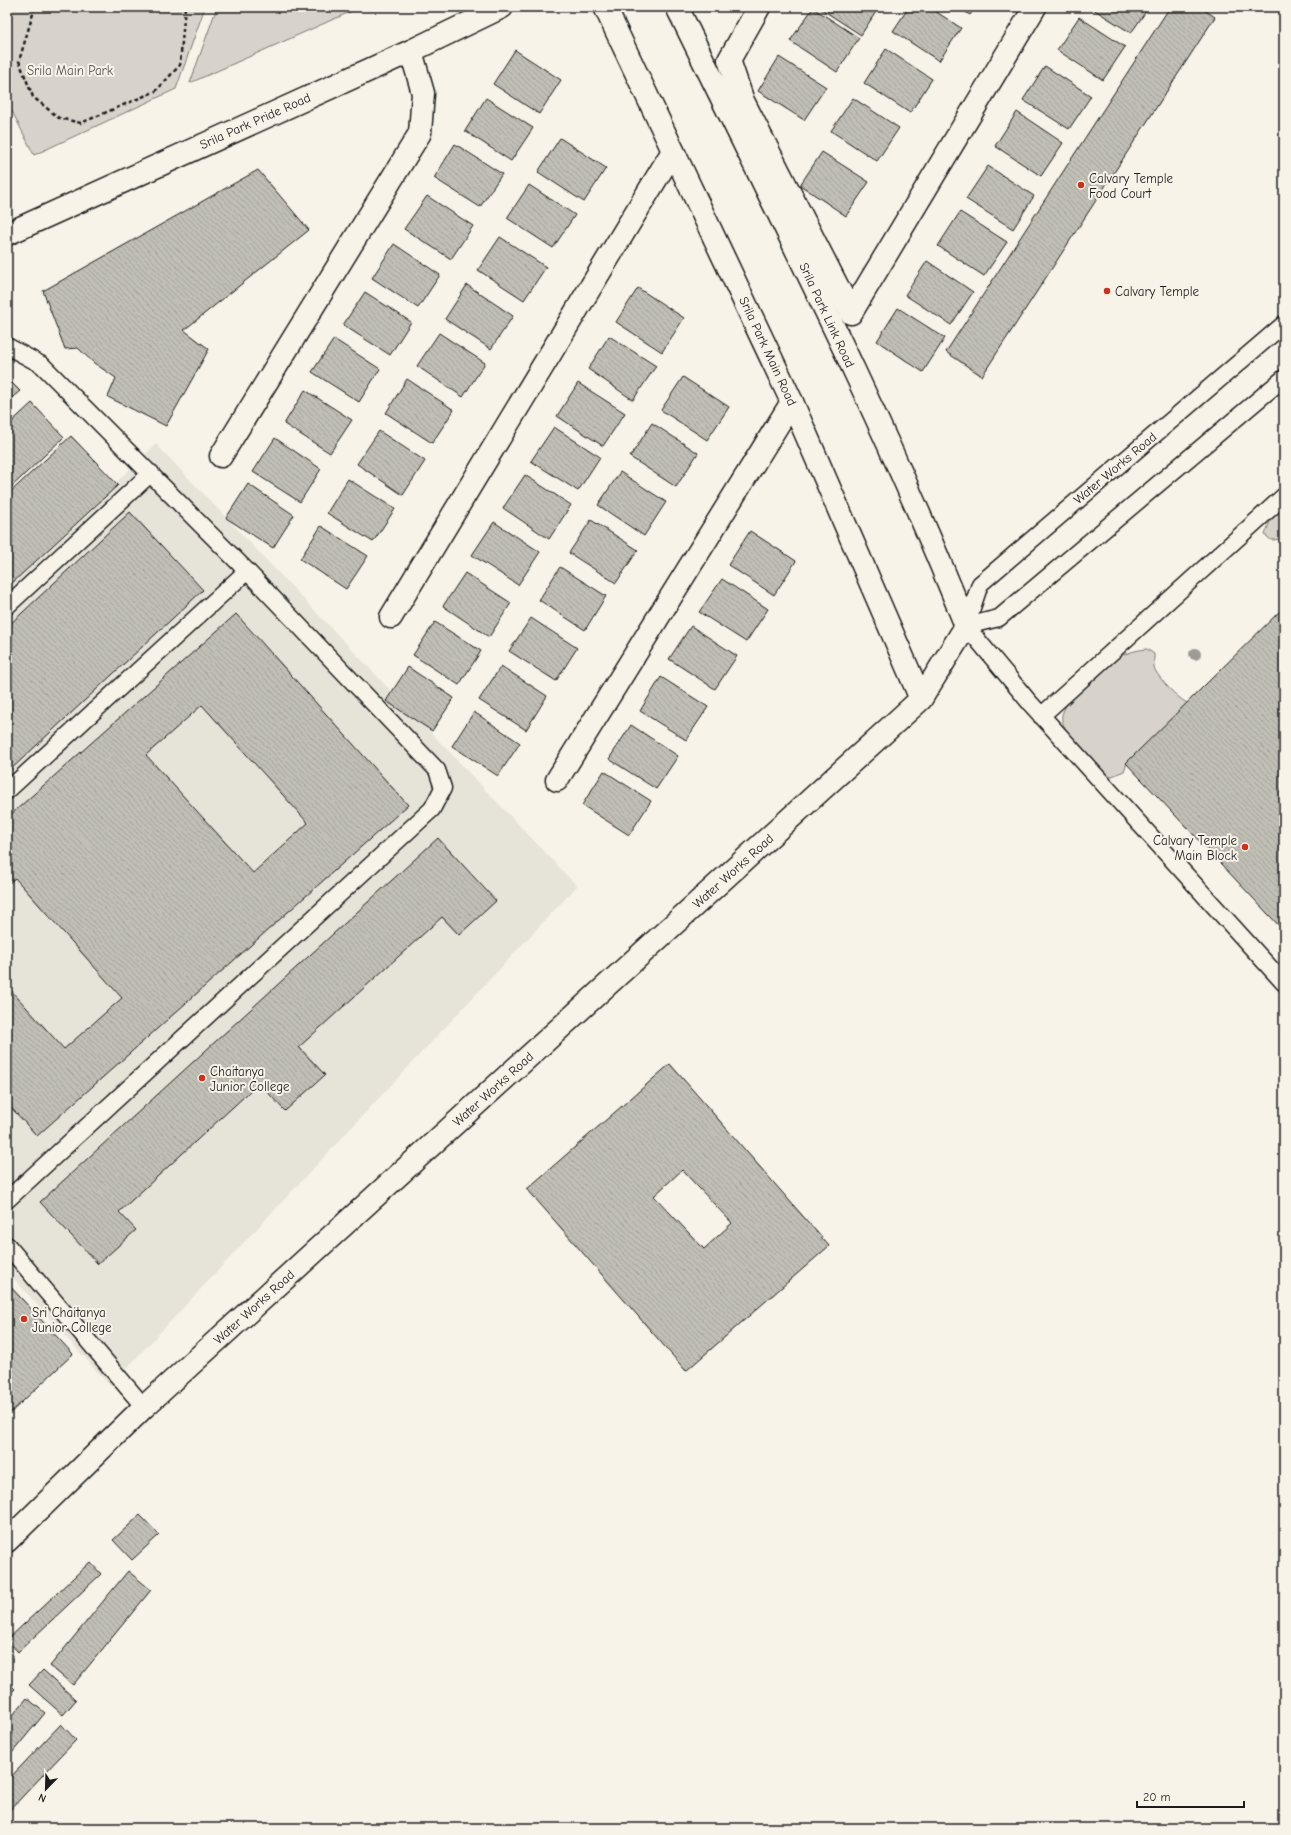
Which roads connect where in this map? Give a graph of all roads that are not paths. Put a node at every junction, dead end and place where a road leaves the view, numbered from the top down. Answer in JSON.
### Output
{"nodes":[{"id":1,"x":502,"y":7,"type":"edge"},
{"id":2,"x":605,"y":7,"type":"edge"},
{"id":3,"x":678,"y":7,"type":"edge"},
{"id":4,"x":759,"y":7,"type":"edge"},
{"id":5,"x":1035,"y":7,"type":"edge"},
{"id":6,"x":411,"y":51,"type":"junction"},
{"id":7,"x":673,"y":150,"type":"junction"},
{"id":8,"x":7,"y":234,"type":"edge"},
{"id":9,"x":1284,"y":324,"type":"edge"},
{"id":10,"x":7,"y":346,"type":"edge"},
{"id":11,"x":1284,"y":378,"type":"edge"},
{"id":12,"x":792,"y":402,"type":"junction"},
{"id":13,"x":222,"y":456,"type":"dead end"},
{"id":14,"x":151,"y":473,"type":"junction"},
{"id":15,"x":1284,"y":496,"type":"edge"},
{"id":16,"x":247,"y":571,"type":"junction"},
{"id":17,"x":7,"y":606,"type":"edge"},
{"id":18,"x":391,"y":617,"type":"dead end"},
{"id":19,"x":966,"y":626,"type":"junction"},
{"id":20,"x":921,"y":699,"type":"junction"},
{"id":21,"x":1041,"y":716,"type":"junction"},
{"id":22,"x":557,"y":780,"type":"dead end"},
{"id":23,"x":7,"y":791,"type":"edge"},
{"id":24,"x":1284,"y":983,"type":"edge"},
{"id":25,"x":7,"y":1200,"type":"edge"},
{"id":26,"x":7,"y":1245,"type":"edge"},
{"id":27,"x":144,"y":1407,"type":"junction"},
{"id":28,"x":7,"y":1540,"type":"edge"}],
"edges":[{"from":1,"to":6,"type":"street","name":"Srila Park Pride Road"},
{"from":2,"to":7,"type":"street","name":"Srila Park Main Road"},
{"from":3,"to":19,"type":"street","name":"Srila Park Link Road"},
{"from":4,"to":5,"type":"street"},
{"from":6,"to":8,"type":"street","name":"Srila Park Pride Road"},
{"from":6,"to":13,"type":"street"},
{"from":7,"to":12,"type":"street","name":"Srila Park Main Road"},
{"from":7,"to":18,"type":"street"},
{"from":9,"to":19,"type":"lane","name":"Water Works Road"},
{"from":10,"to":14,"type":"lane"},
{"from":11,"to":19,"type":"lane"},
{"from":12,"to":20,"type":"street","name":"Srila Park Main Road"},
{"from":12,"to":22,"type":"street"},
{"from":14,"to":16,"type":"lane"},
{"from":14,"to":17,"type":"lane"},
{"from":15,"to":21,"type":"lane"},
{"from":16,"to":23,"type":"lane"},
{"from":16,"to":25,"type":"lane"},
{"from":19,"to":20,"type":"street","name":"Water Works Road"},
{"from":19,"to":21,"type":"lane"},
{"from":20,"to":27,"type":"street","name":"Water Works Road"},
{"from":21,"to":24,"type":"lane"},
{"from":26,"to":27,"type":"lane"},
{"from":27,"to":28,"type":"street","name":"Water Works Road"}]}
